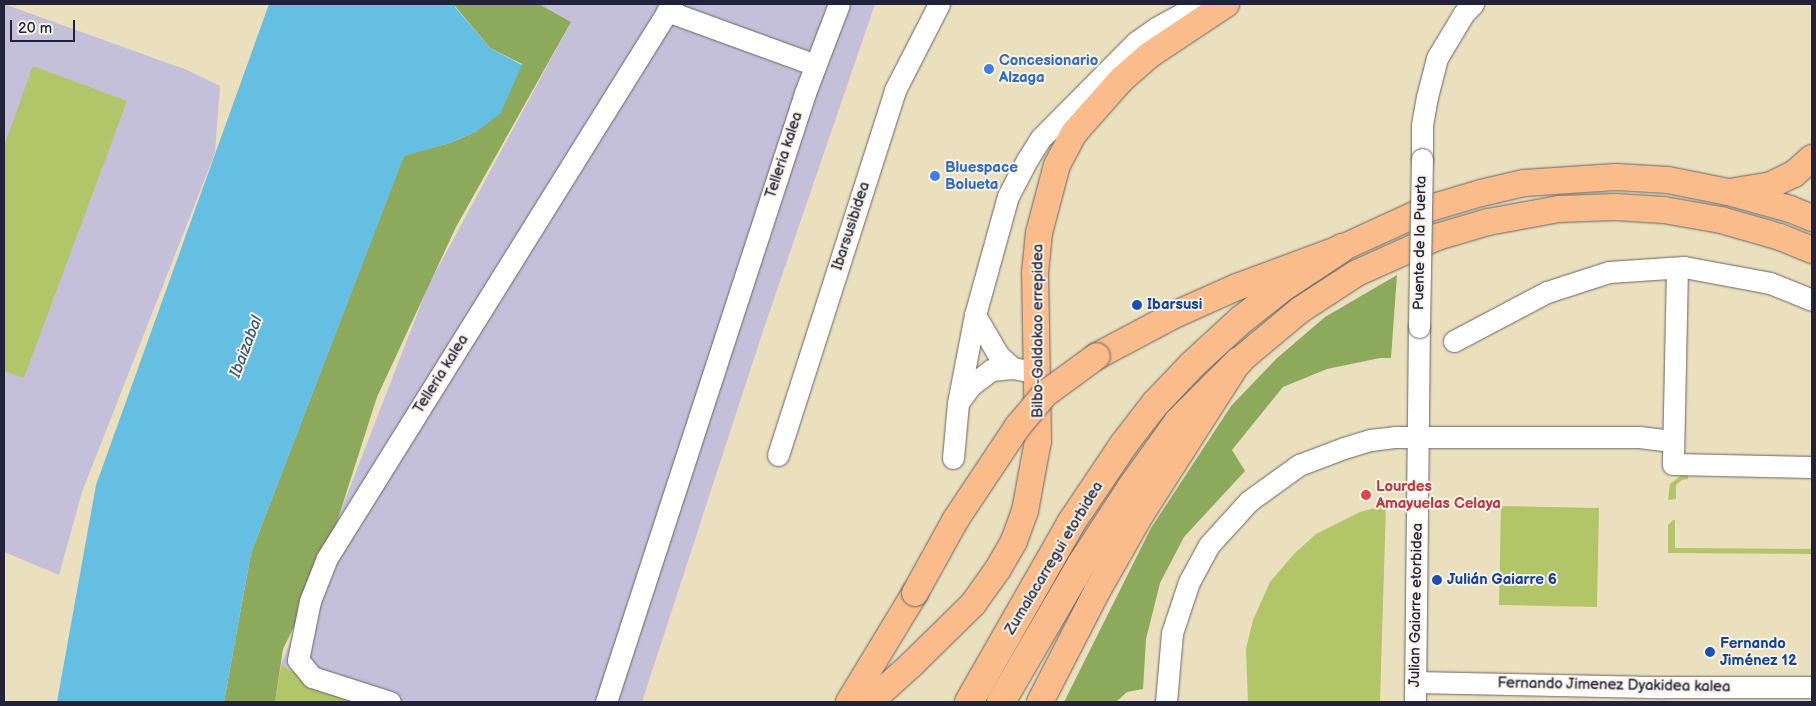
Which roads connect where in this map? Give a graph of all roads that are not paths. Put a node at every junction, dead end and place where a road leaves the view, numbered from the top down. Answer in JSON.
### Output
{"nodes":[{"id":1,"x":839,"y":4,"type":"edge"},
{"id":2,"x":939,"y":4,"type":"edge"},
{"id":3,"x":1206,"y":4,"type":"edge"},
{"id":4,"x":1226,"y":4,"type":"edge"},
{"id":5,"x":1474,"y":4,"type":"edge"},
{"id":6,"x":670,"y":8,"type":"edge"},
{"id":7,"x":815,"y":65,"type":"junction"},
{"id":8,"x":1812,"y":158,"type":"edge"},
{"id":9,"x":1728,"y":192,"type":"junction"},
{"id":10,"x":1812,"y":218,"type":"edge"},
{"id":11,"x":1342,"y":248,"type":"junction"},
{"id":12,"x":1812,"y":250,"type":"edge"},
{"id":13,"x":1677,"y":268,"type":"junction"},
{"id":14,"x":1812,"y":300,"type":"edge"},
{"id":15,"x":974,"y":314,"type":"junction"},
{"id":16,"x":1419,"y":328,"type":"joint"},
{"id":17,"x":1454,"y":341,"type":"dead end"},
{"id":18,"x":1239,"y":361,"type":"junction"},
{"id":19,"x":1025,"y":370,"type":"junction"},
{"id":20,"x":958,"y":403,"type":"junction"},
{"id":21,"x":1418,"y":436,"type":"junction"},
{"id":22,"x":1672,"y":441,"type":"junction"},
{"id":23,"x":778,"y":455,"type":"dead end"},
{"id":24,"x":953,"y":458,"type":"dead end"},
{"id":25,"x":1812,"y":468,"type":"edge"},
{"id":26,"x":911,"y":666,"type":"junction"},
{"id":27,"x":1812,"y":687,"type":"edge"},
{"id":28,"x":1415,"y":692,"type":"edge"},
{"id":29,"x":1656,"y":695,"type":"edge"},
{"id":30,"x":390,"y":702,"type":"edge"},
{"id":31,"x":606,"y":702,"type":"edge"},
{"id":32,"x":849,"y":702,"type":"edge"},
{"id":33,"x":870,"y":702,"type":"edge"},
{"id":34,"x":888,"y":702,"type":"edge"},
{"id":35,"x":969,"y":702,"type":"edge"},
{"id":36,"x":1001,"y":702,"type":"edge"},
{"id":37,"x":1040,"y":702,"type":"edge"},
{"id":38,"x":1166,"y":702,"type":"edge"}],
"edges":[{"from":1,"to":7,"type":"street","name":"Telleria kalea"},
{"from":2,"to":23,"type":"street","name":"Ibarsusibidea"},
{"from":3,"to":15,"type":"street"},
{"from":4,"to":19,"type":"main road","name":"Bilbo-Galdakao errepidea"},
{"from":5,"to":16,"type":"street","name":"Puente de la Puerta","bridge":true},
{"from":6,"to":7,"type":"street","name":"Telleria kalea"},
{"from":6,"to":30,"type":"street","name":"Telleria kalea"},
{"from":7,"to":31,"type":"street","name":"Telleria kalea"},
{"from":8,"to":9,"type":"main road"},
{"from":9,"to":10,"type":"main road","name":"Zumalacarregui etorbidea"},
{"from":9,"to":11,"type":"main road","name":"Zumalacarregui etorbidea"},
{"from":11,"to":32,"type":"main road","bridge":true},
{"from":11,"to":35,"type":"highway","name":"Zumalacarregui etorbidea"},
{"from":12,"to":18,"type":"main road","name":"Zumalacarregui etorbidea"},
{"from":13,"to":14,"type":"street"},
{"from":13,"to":17,"type":"street"},
{"from":13,"to":22,"type":"street"},
{"from":15,"to":19,"type":"street"},
{"from":15,"to":20,"type":"street"},
{"from":16,"to":21,"type":"street","name":"Julian Gaiarre etorbidea"},
{"from":18,"to":36,"type":"highway","name":"Zumalacarregui etorbidea"},
{"from":18,"to":37,"type":"main road"},
{"from":19,"to":20,"type":"street"},
{"from":19,"to":26,"type":"main road","name":"Bilbo-Galdakao errepidea"},
{"from":20,"to":24,"type":"street"},
{"from":21,"to":22,"type":"street"},
{"from":21,"to":28,"type":"street","name":"Julian Gaiarre etorbidea"},
{"from":21,"to":38,"type":"street"},
{"from":22,"to":25,"type":"street"},
{"from":26,"to":33,"type":"main road","name":"Bilbo-Galdakao errepidea"},
{"from":26,"to":34,"type":"main road","name":"Bilbo-Galdakao errepidea"},
{"from":27,"to":29,"type":"street","name":"Fernando Jimenez Dyakidea kalea"},
{"from":28,"to":29,"type":"street","name":"Fernando Jimenez Dyakidea kalea"}]}
